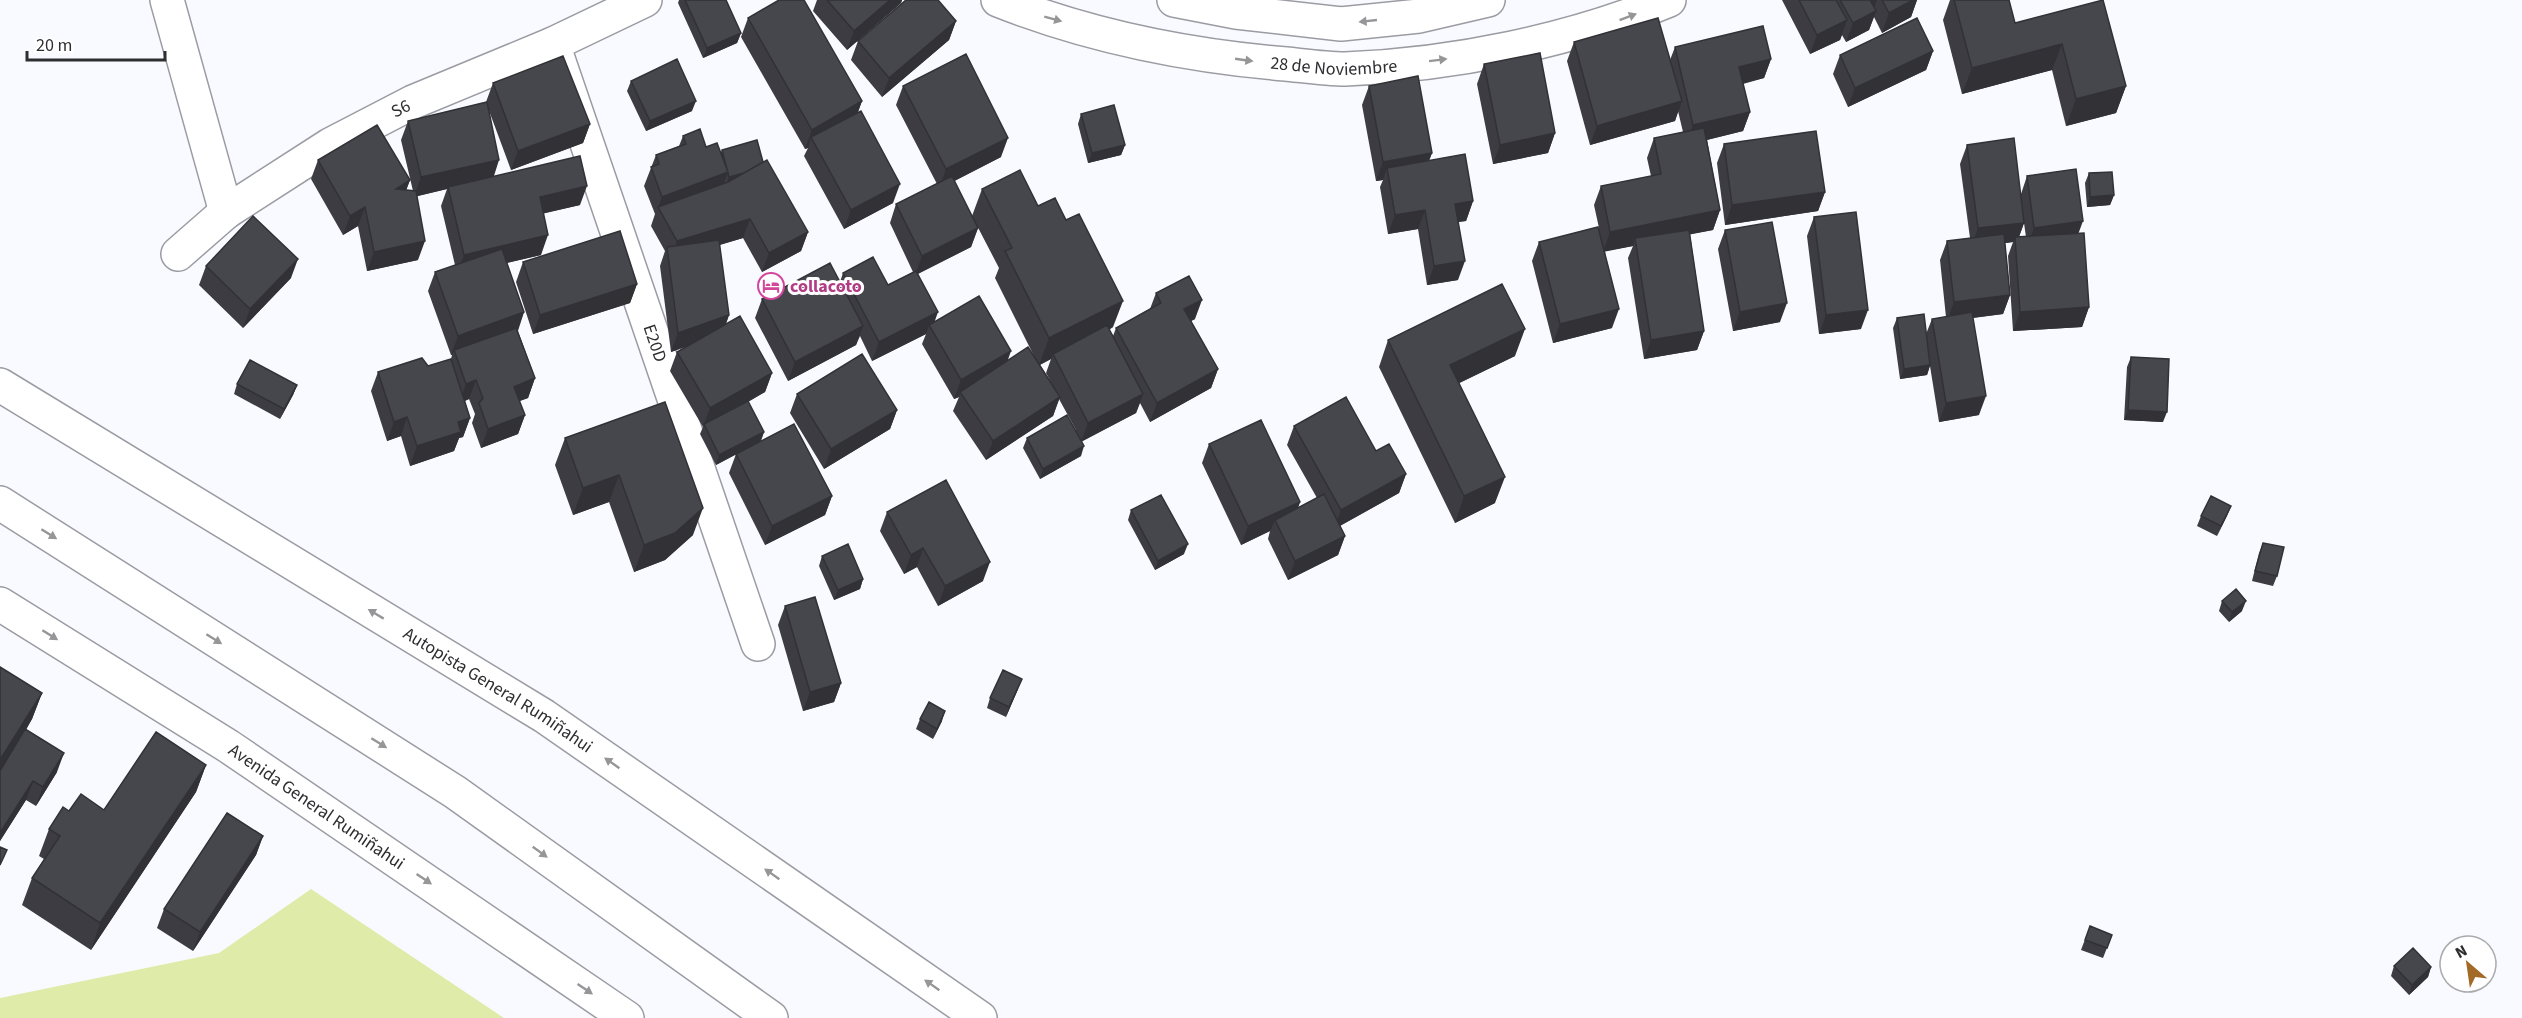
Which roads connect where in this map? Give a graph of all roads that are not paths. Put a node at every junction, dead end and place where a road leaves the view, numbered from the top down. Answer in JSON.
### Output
{"nodes":[{"id":1,"x":167,"y":0,"type":"edge"},
{"id":2,"x":645,"y":0,"type":"edge"},
{"id":3,"x":998,"y":0,"type":"edge"},
{"id":4,"x":1174,"y":0,"type":"edge"},
{"id":5,"x":1488,"y":0,"type":"edge"},
{"id":6,"x":1669,"y":0,"type":"edge"},
{"id":7,"x":553,"y":44,"type":"junction"},
{"id":8,"x":226,"y":212,"type":"junction"},
{"id":9,"x":178,"y":254,"type":"dead end"},
{"id":10,"x":0,"y":385,"type":"edge"},
{"id":11,"x":0,"y":503,"type":"edge"},
{"id":12,"x":0,"y":604,"type":"edge"},
{"id":13,"x":758,"y":644,"type":"dead end"},
{"id":14,"x":627,"y":1018,"type":"edge"},
{"id":15,"x":771,"y":1018,"type":"edge"},
{"id":16,"x":980,"y":1018,"type":"edge"}],
"edges":[{"from":1,"to":8,"type":"main road"},
{"from":2,"to":7,"type":"main road","name":"S6"},
{"from":3,"to":6,"type":"main road","name":"28 de Noviembre","one_way":true},
{"from":5,"to":4,"type":"main road","one_way":true},
{"from":7,"to":8,"type":"main road","name":"S6"},
{"from":7,"to":13,"type":"main road","name":"E20D"},
{"from":8,"to":9,"type":"main road","name":"S6"},
{"from":16,"to":10,"type":"main road","name":"Autopista General Rumiñahui","one_way":true},
{"from":11,"to":15,"type":"main road","one_way":true},
{"from":12,"to":14,"type":"main road","name":"Avenida General Rumiñahui","one_way":true}]}
